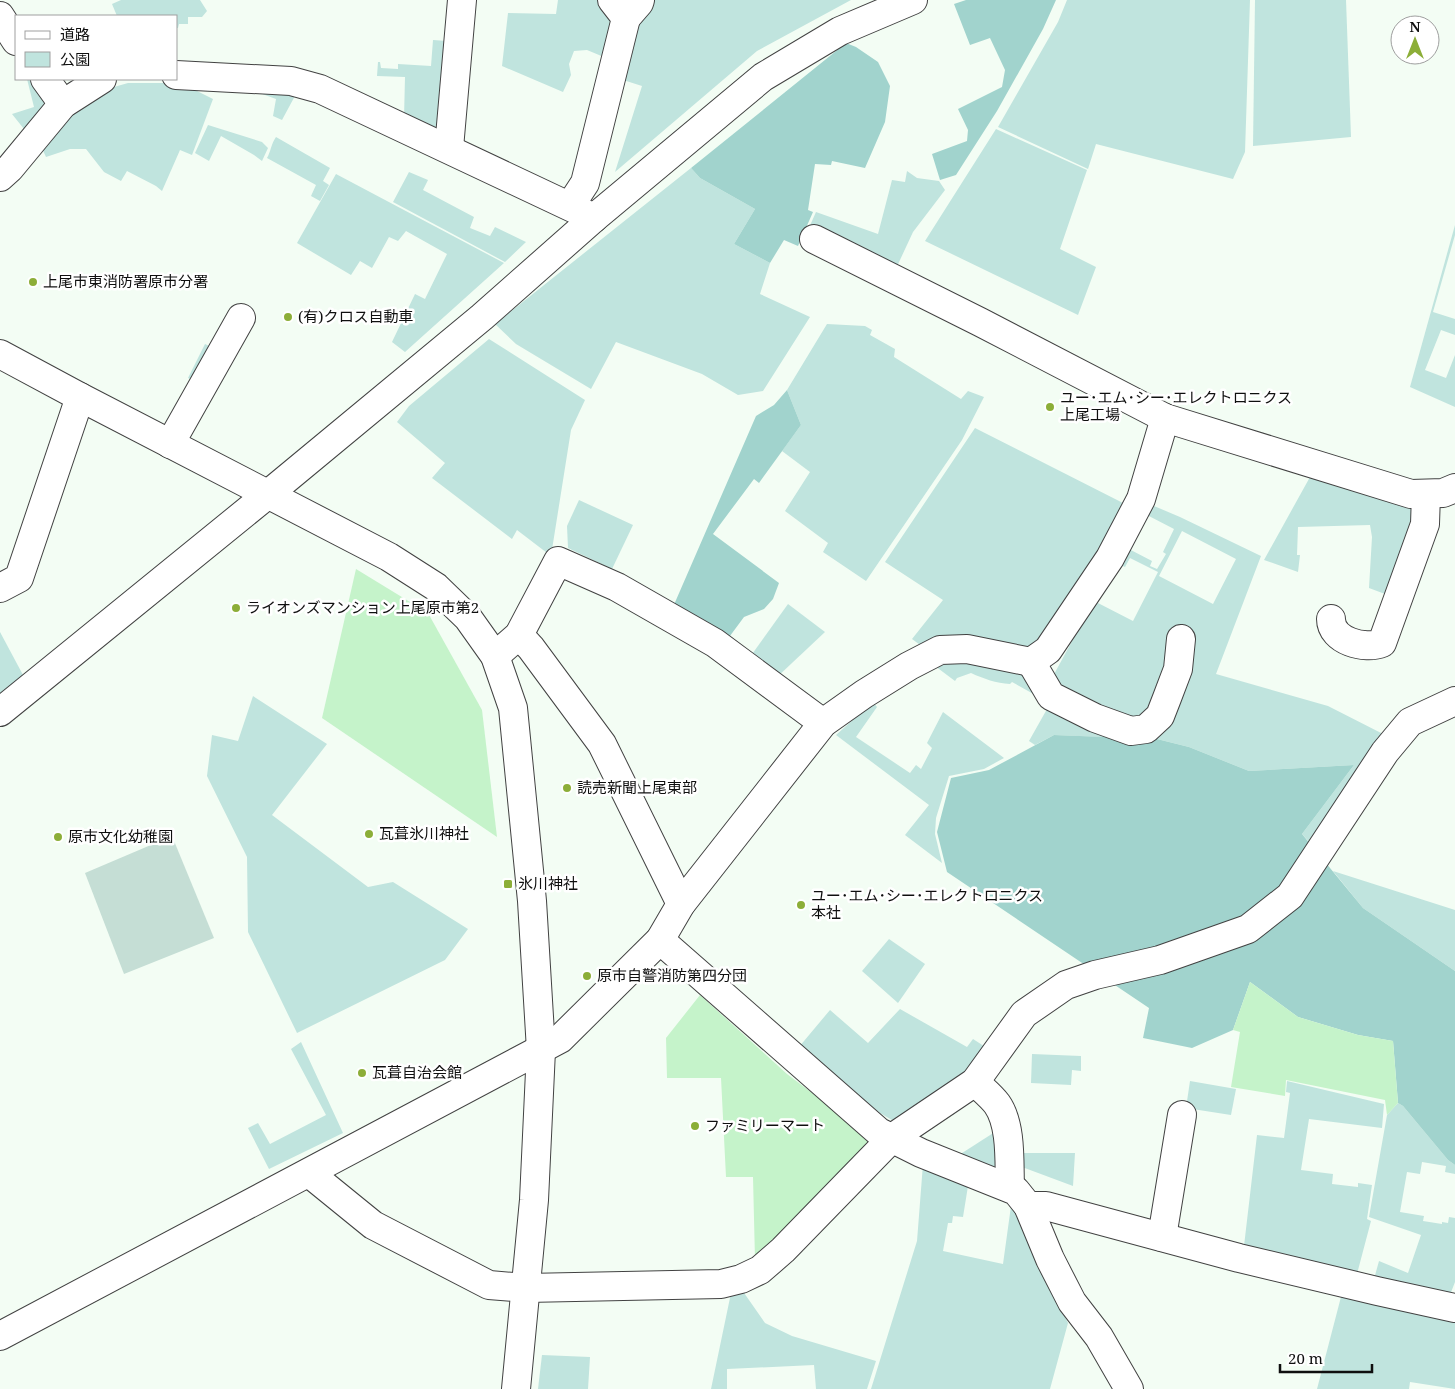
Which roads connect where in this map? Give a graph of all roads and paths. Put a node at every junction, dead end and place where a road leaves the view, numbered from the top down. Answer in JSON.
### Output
{"nodes":[{"id":1,"x":462,"y":0,"type":"edge"},
{"id":2,"x":906,"y":1,"type":"edge"},
{"id":3,"x":626,"y":6,"type":"edge"},
{"id":4,"x":0,"y":16,"type":"edge"},
{"id":5,"x":15,"y":39,"type":"edge"},
{"id":6,"x":178,"y":75,"type":"edge"},
{"id":7,"x":46,"y":80,"type":"edge"},
{"id":8,"x":100,"y":80,"type":"edge"},
{"id":9,"x":63,"y":104,"type":"junction"},
{"id":10,"x":449,"y":148,"type":"junction"},
{"id":11,"x":0,"y":177,"type":"edge"},
{"id":12,"x":570,"y":206,"type":"junction"},
{"id":13,"x":594,"y":218,"type":"junction"},
{"id":14,"x":814,"y":239,"type":"dead end"},
{"id":15,"x":240,"y":318,"type":"dead end"},
{"id":16,"x":0,"y":354,"type":"edge"},
{"id":17,"x":80,"y":397,"type":"junction"},
{"id":18,"x":1165,"y":418,"type":"junction"},
{"id":19,"x":170,"y":444,"type":"junction"},
{"id":20,"x":1455,"y":488,"type":"edge"},
{"id":21,"x":1426,"y":494,"type":"junction"},
{"id":22,"x":267,"y":495,"type":"junction"},
{"id":23,"x":0,"y":588,"type":"edge"},
{"id":24,"x":1331,"y":619,"type":"dead end"},
{"id":25,"x":519,"y":635,"type":"junction"},
{"id":26,"x":1181,"y":639,"type":"dead end"},
{"id":27,"x":494,"y":656,"type":"junction"},
{"id":28,"x":1032,"y":662,"type":"junction"},
{"id":29,"x":1455,"y":701,"type":"edge"},
{"id":30,"x":0,"y":712,"type":"edge"},
{"id":31,"x":823,"y":723,"type":"junction"},
{"id":32,"x":681,"y":904,"type":"junction"},
{"id":33,"x":660,"y":940,"type":"junction"},
{"id":34,"x":541,"y":1050,"type":"junction"},
{"id":35,"x":975,"y":1082,"type":"junction"},
{"id":36,"x":1182,"y":1115,"type":"dead end"},
{"id":37,"x":892,"y":1138,"type":"junction"},
{"id":38,"x":309,"y":1173,"type":"junction"},
{"id":39,"x":1019,"y":1197,"type":"junction"},
{"id":40,"x":1162,"y":1237,"type":"junction"},
{"id":41,"x":526,"y":1288,"type":"junction"},
{"id":42,"x":1455,"y":1308,"type":"edge"},
{"id":43,"x":0,"y":1336,"type":"edge"},
{"id":44,"x":516,"y":1389,"type":"edge"},
{"id":45,"x":1128,"y":1389,"type":"edge"}],
"edges":[{"from":1,"to":10,"type":"street"},
{"from":2,"to":13,"type":"street"},
{"from":3,"to":12,"type":"street"},
{"from":4,"to":5,"type":"street"},
{"from":6,"to":10,"type":"street"},
{"from":7,"to":9,"type":"street"},
{"from":8,"to":9,"type":"street"},
{"from":9,"to":11,"type":"street"},
{"from":10,"to":12,"type":"street"},
{"from":12,"to":13,"type":"street"},
{"from":13,"to":22,"type":"street"},
{"from":14,"to":18,"type":"street"},
{"from":15,"to":19,"type":"street"},
{"from":16,"to":17,"type":"street"},
{"from":17,"to":19,"type":"street"},
{"from":17,"to":23,"type":"street"},
{"from":18,"to":21,"type":"street"},
{"from":18,"to":28,"type":"street"},
{"from":19,"to":22,"type":"street"},
{"from":20,"to":21,"type":"street"},
{"from":21,"to":24,"type":"street"},
{"from":22,"to":27,"type":"street"},
{"from":22,"to":30,"type":"street"},
{"from":25,"to":27,"type":"street"},
{"from":25,"to":31,"type":"street"},
{"from":25,"to":32,"type":"street"},
{"from":26,"to":28,"type":"street"},
{"from":27,"to":34,"type":"street"},
{"from":28,"to":31,"type":"street"},
{"from":29,"to":35,"type":"street"},
{"from":31,"to":32,"type":"street"},
{"from":32,"to":33,"type":"street"},
{"from":33,"to":34,"type":"street"},
{"from":33,"to":37,"type":"street"},
{"from":34,"to":38,"type":"street"},
{"from":34,"to":41,"type":"street"},
{"from":35,"to":37,"type":"street"},
{"from":35,"to":39,"type":"street"},
{"from":36,"to":40,"type":"street"},
{"from":37,"to":39,"type":"street"},
{"from":37,"to":41,"type":"street"},
{"from":38,"to":41,"type":"street"},
{"from":38,"to":43,"type":"street"},
{"from":39,"to":40,"type":"street"},
{"from":39,"to":45,"type":"street"},
{"from":40,"to":42,"type":"street"},
{"from":41,"to":44,"type":"street"}]}
